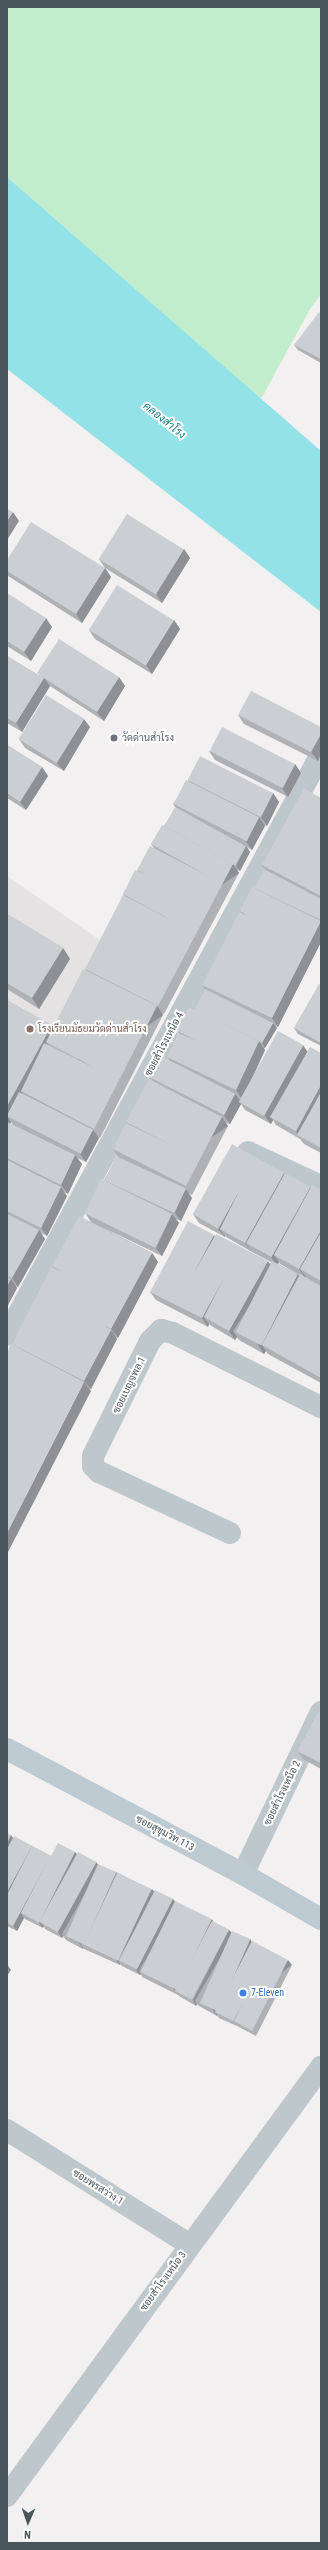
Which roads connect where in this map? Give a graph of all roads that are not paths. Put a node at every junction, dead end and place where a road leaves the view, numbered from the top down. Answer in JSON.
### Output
{"nodes":[{"id":1,"x":321,"y":754,"type":"edge"},
{"id":2,"x":248,"y":1152,"type":"edge"},
{"id":3,"x":321,"y":1186,"type":"edge"},
{"id":4,"x":7,"y":1334,"type":"edge"},
{"id":5,"x":321,"y":1407,"type":"edge"},
{"id":6,"x":230,"y":1532,"type":"dead end"},
{"id":7,"x":321,"y":1712,"type":"edge"},
{"id":8,"x":7,"y":1749,"type":"edge"},
{"id":9,"x":243,"y":1874,"type":"junction"},
{"id":10,"x":321,"y":1919,"type":"edge"},
{"id":11,"x":321,"y":2067,"type":"edge"},
{"id":12,"x":7,"y":2130,"type":"edge"},
{"id":13,"x":189,"y":2244,"type":"junction"},
{"id":14,"x":8,"y":2492,"type":"edge"}],
"edges":[{"from":1,"to":4,"type":"street","name":"ซอยสำโรงเหนือ 4"},
{"from":2,"to":3,"type":"street"},
{"from":5,"to":6,"type":"street","name":"ซอยเบญจพล 1"},
{"from":7,"to":9,"type":"street","name":"ซอยสำโรงเหนือ 2"},
{"from":8,"to":9,"type":"main road","name":"ซอยสุขุมวิท 113"},
{"from":9,"to":10,"type":"main road","name":"ซอยสุขุมวิท 113"},
{"from":11,"to":13,"type":"street","name":"ซอยสำโรงเหนือ 3"},
{"from":12,"to":13,"type":"street","name":"ซอยพรสว่าง 1"},
{"from":13,"to":14,"type":"street","name":"ซอยสำโรงเหนือ 3"}]}
